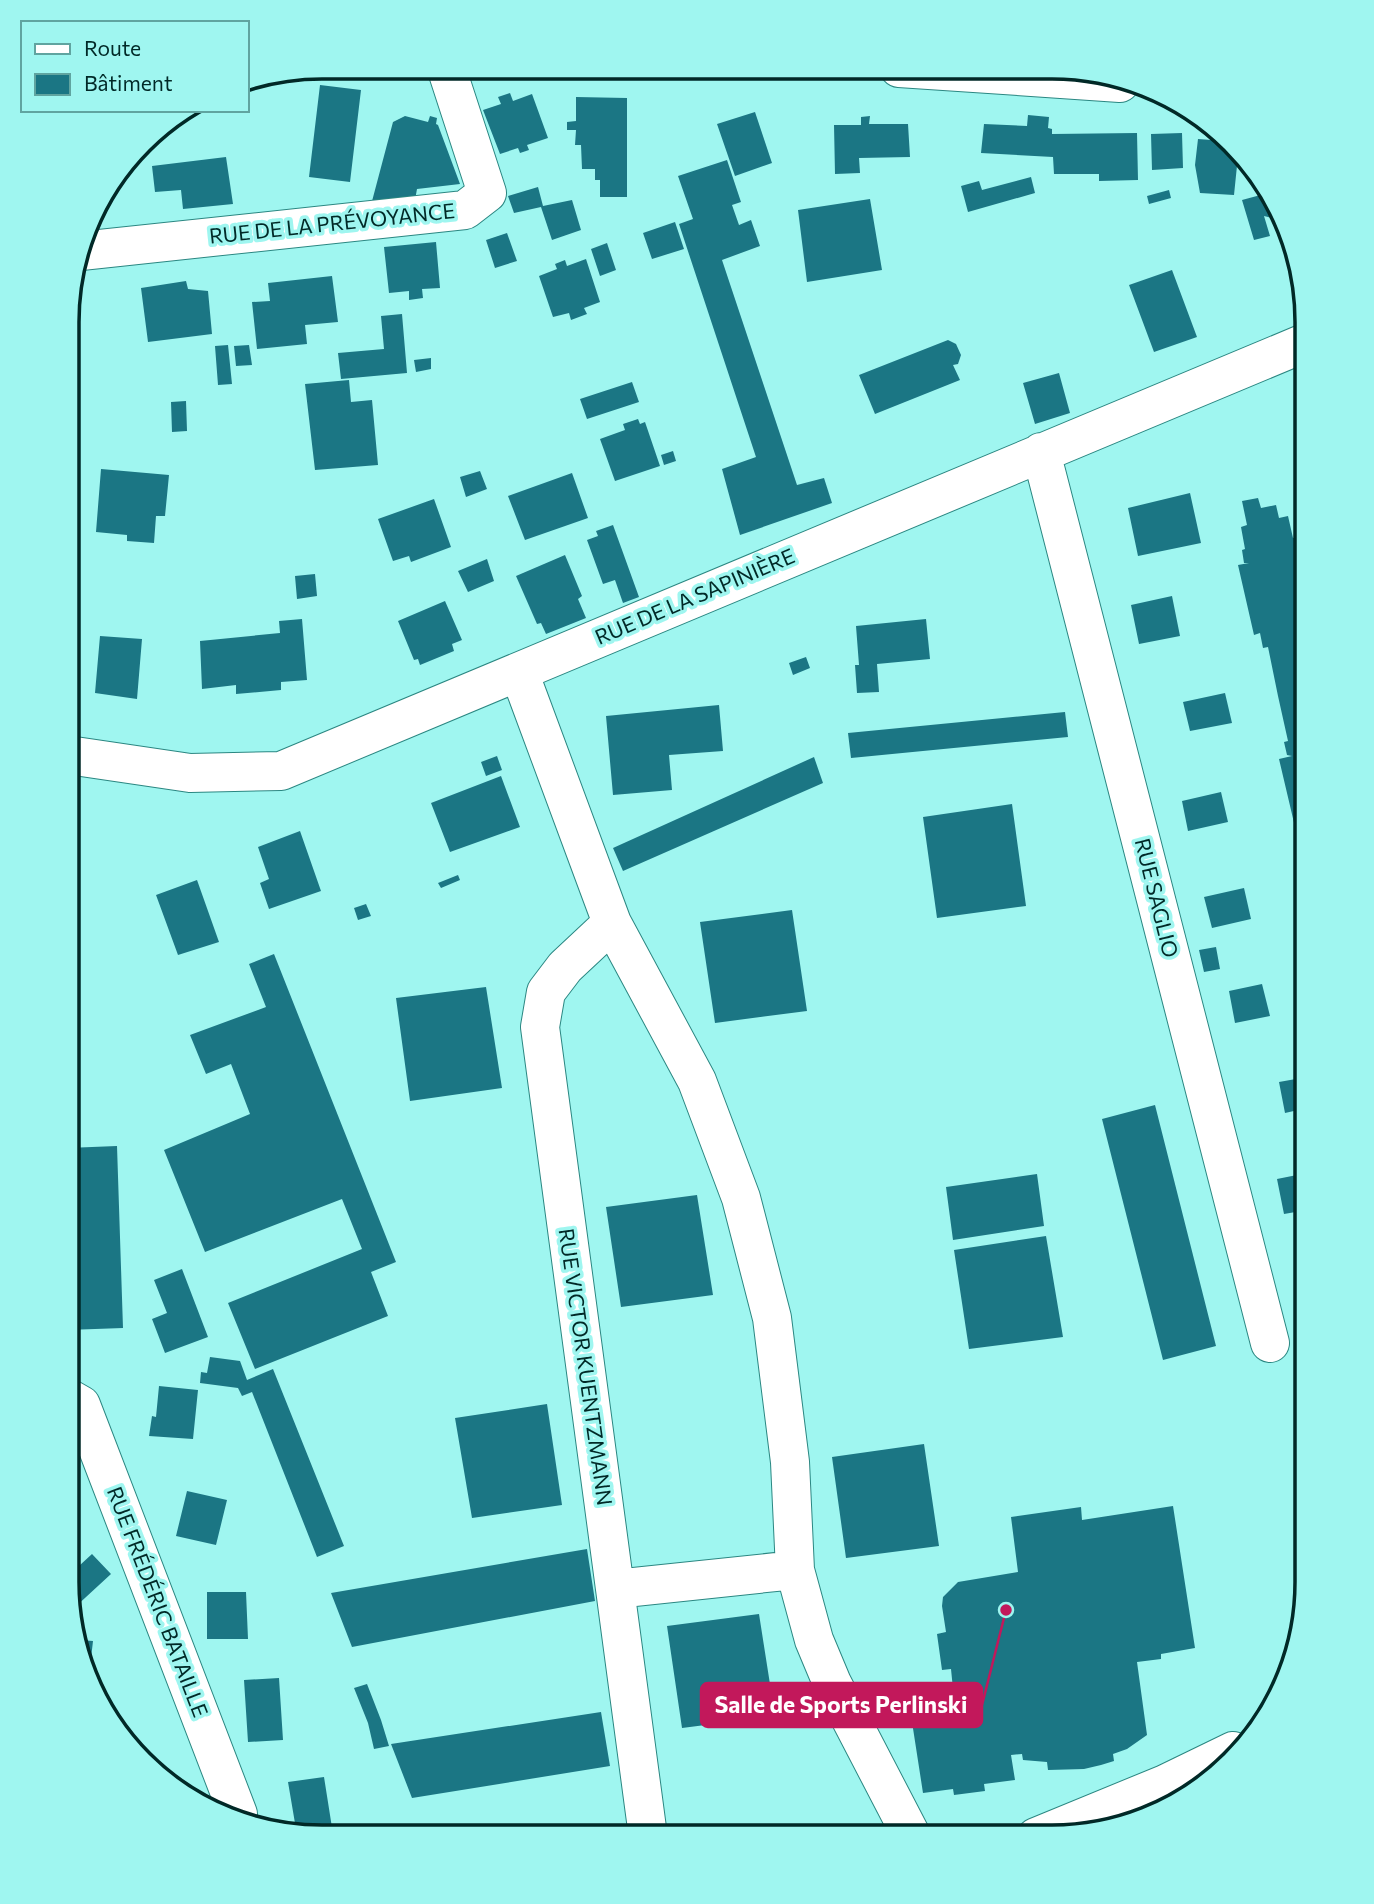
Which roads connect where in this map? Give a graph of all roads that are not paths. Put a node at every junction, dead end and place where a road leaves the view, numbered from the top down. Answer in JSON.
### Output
{"nodes":[{"id":1,"x":450,"y":79,"type":"edge"},
{"id":2,"x":90,"y":250,"type":"edge"},
{"id":3,"x":1295,"y":347,"type":"edge"},
{"id":4,"x":1041,"y":452,"type":"junction"},
{"id":5,"x":519,"y":672,"type":"junction"},
{"id":6,"x":79,"y":757,"type":"edge"},
{"id":7,"x":612,"y":923,"type":"junction"},
{"id":8,"x":1270,"y":1343,"type":"dead end"},
{"id":9,"x":79,"y":1404,"type":"edge"},
{"id":10,"x":795,"y":1570,"type":"junction"},
{"id":11,"x":615,"y":1589,"type":"junction"},
{"id":12,"x":1219,"y":1758,"type":"edge"},
{"id":13,"x":236,"y":1809,"type":"edge"},
{"id":14,"x":1070,"y":1824,"type":"edge"},
{"id":15,"x":647,"y":1825,"type":"edge"},
{"id":16,"x":906,"y":1825,"type":"edge"}],
"edges":[{"from":1,"to":2,"type":"street","name":"RUE DE LA PRÉVOYANCE"},
{"from":3,"to":4,"type":"street","name":"RUE DE LA SAPINIÈRE"},
{"from":4,"to":5,"type":"street","name":"RUE DE LA SAPINIÈRE"},
{"from":4,"to":8,"type":"street","name":"RUE SAGLIO"},
{"from":5,"to":6,"type":"street","name":"RUE DE LA SAPINIÈRE"},
{"from":5,"to":7,"type":"street"},
{"from":7,"to":10,"type":"street"},
{"from":7,"to":11,"type":"street","name":"RUE VICTOR KUENTZMANN"},
{"from":9,"to":13,"type":"street","name":"RUE FRÉDÉRIC BATAILLE"},
{"from":10,"to":11,"type":"street"},
{"from":10,"to":16,"type":"street"},
{"from":11,"to":15,"type":"street","name":"RUE VICTOR KUENTZMANN"},
{"from":12,"to":14,"type":"street"}]}
